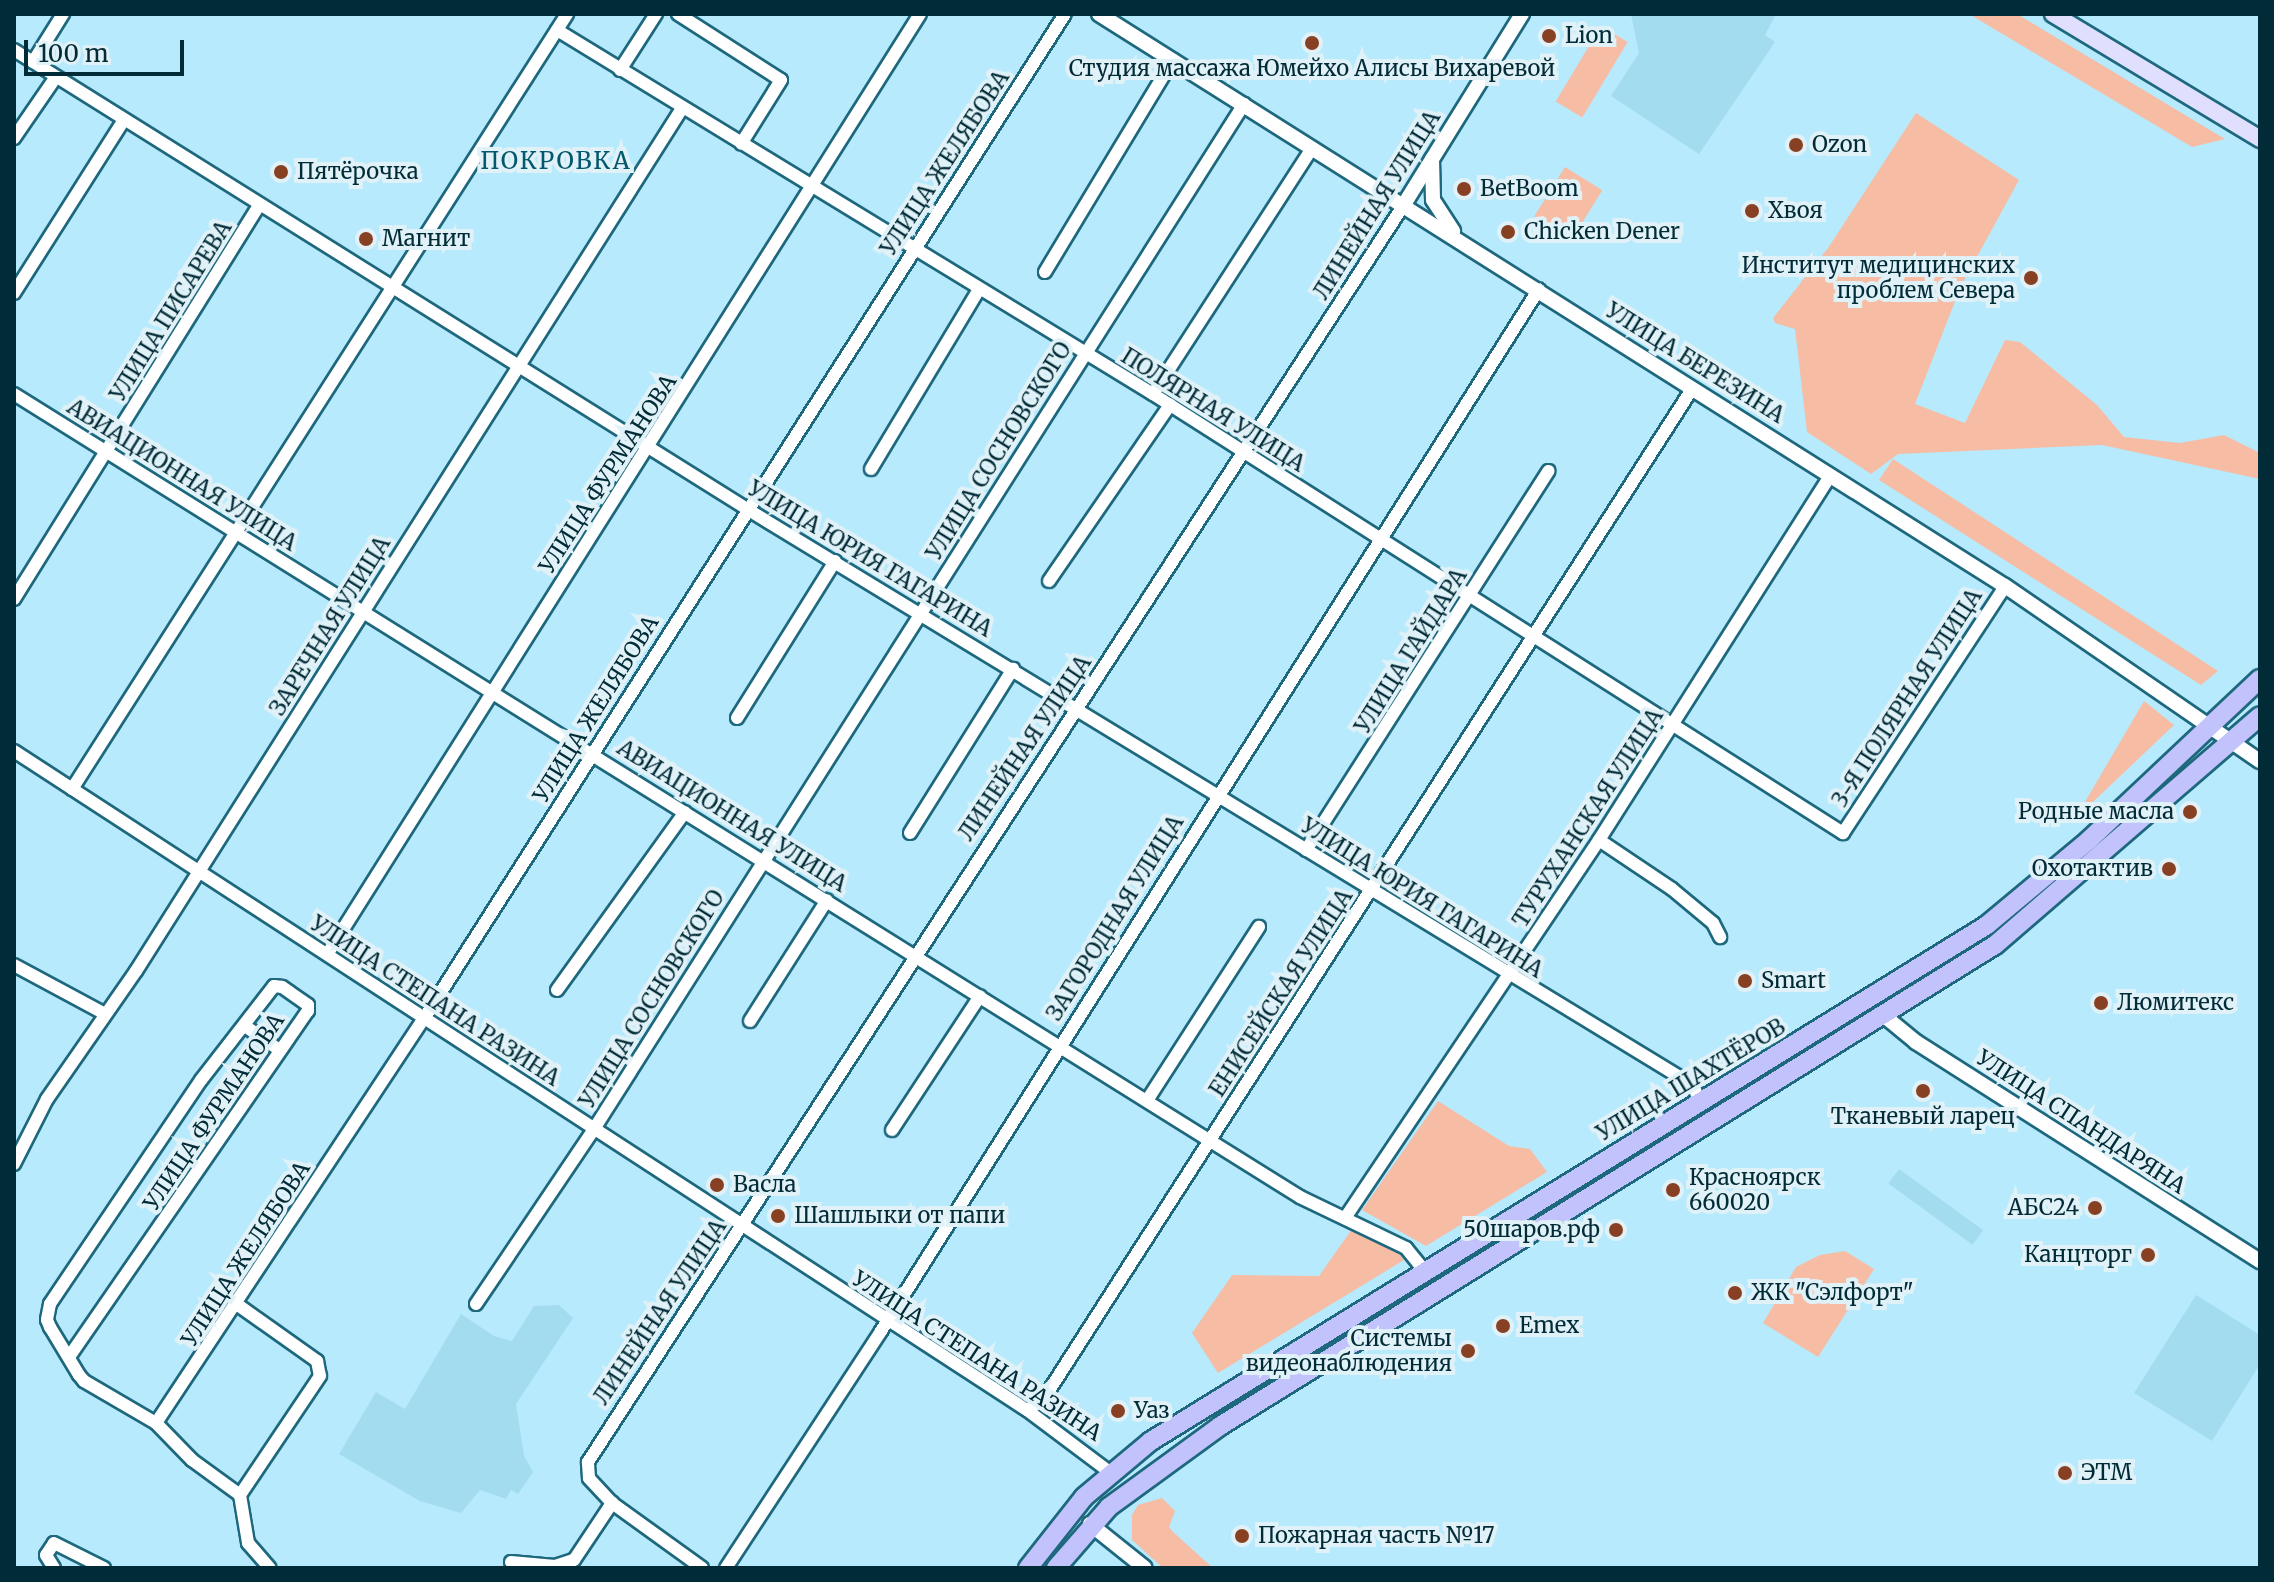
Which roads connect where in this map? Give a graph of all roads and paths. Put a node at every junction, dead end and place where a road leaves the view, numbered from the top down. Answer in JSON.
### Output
{"nodes":[{"id":1,"x":63,"y":14,"type":"edge"},
{"id":2,"x":567,"y":14,"type":"edge"},
{"id":3,"x":656,"y":14,"type":"edge"},
{"id":4,"x":678,"y":14,"type":"edge"},
{"id":5,"x":920,"y":14,"type":"edge"},
{"id":6,"x":1065,"y":14,"type":"edge"},
{"id":7,"x":1099,"y":14,"type":"edge"},
{"id":8,"x":1522,"y":14,"type":"edge"},
{"id":9,"x":2053,"y":14,"type":"edge"},
{"id":10,"x":557,"y":30,"type":"junction"},
{"id":11,"x":14,"y":50,"type":"edge"},
{"id":12,"x":1173,"y":60,"type":"junction"},
{"id":13,"x":33,"y":62,"type":"junction"},
{"id":14,"x":620,"y":70,"type":"junction"},
{"id":15,"x":56,"y":77,"type":"junction"},
{"id":16,"x":1244,"y":104,"type":"junction"},
{"id":17,"x":681,"y":110,"type":"junction"},
{"id":18,"x":124,"y":120,"type":"junction"},
{"id":19,"x":14,"y":138,"type":"edge"},
{"id":20,"x":2260,"y":139,"type":"edge"},
{"id":21,"x":741,"y":144,"type":"junction"},
{"id":22,"x":1312,"y":148,"type":"junction"},
{"id":23,"x":1432,"y":158,"type":"junction"},
{"id":24,"x":813,"y":186,"type":"junction"},
{"id":25,"x":259,"y":206,"type":"junction"},
{"id":26,"x":1403,"y":206,"type":"junction"},
{"id":27,"x":1459,"y":238,"type":"junction"},
{"id":28,"x":913,"y":249,"type":"junction"},
{"id":29,"x":1045,"y":272,"type":"dead end"},
{"id":30,"x":391,"y":287,"type":"junction"},
{"id":31,"x":1539,"y":289,"type":"junction"},
{"id":32,"x":978,"y":291,"type":"junction"},
{"id":33,"x":14,"y":293,"type":"edge"},
{"id":34,"x":1084,"y":353,"type":"junction"},
{"id":35,"x":518,"y":365,"type":"junction"},
{"id":36,"x":1692,"y":389,"type":"junction"},
{"id":37,"x":14,"y":394,"type":"edge"},
{"id":38,"x":1153,"y":394,"type":"junction"},
{"id":39,"x":1170,"y":405,"type":"junction"},
{"id":40,"x":649,"y":447,"type":"junction"},
{"id":41,"x":108,"y":452,"type":"junction"},
{"id":42,"x":1244,"y":453,"type":"junction"},
{"id":43,"x":871,"y":469,"type":"dead end"},
{"id":44,"x":1548,"y":471,"type":"dead end"},
{"id":45,"x":1831,"y":475,"type":"junction"},
{"id":46,"x":747,"y":509,"type":"junction"},
{"id":47,"x":237,"y":532,"type":"junction"},
{"id":48,"x":1378,"y":538,"type":"junction"},
{"id":49,"x":835,"y":561,"type":"junction"},
{"id":50,"x":1049,"y":581,"type":"dead end"},
{"id":51,"x":2005,"y":586,"type":"junction"},
{"id":52,"x":1471,"y":594,"type":"junction"},
{"id":53,"x":14,"y":599,"type":"edge"},
{"id":54,"x":363,"y":612,"type":"junction"},
{"id":55,"x":921,"y":613,"type":"junction"},
{"id":56,"x":1535,"y":636,"type":"junction"},
{"id":57,"x":1013,"y":669,"type":"junction"},
{"id":58,"x":2260,"y":679,"type":"edge"},
{"id":59,"x":493,"y":689,"type":"junction"},
{"id":60,"x":1077,"y":710,"type":"junction"},
{"id":61,"x":2260,"y":716,"type":"edge"},
{"id":62,"x":737,"y":718,"type":"dead end"},
{"id":63,"x":1674,"y":722,"type":"junction"},
{"id":64,"x":2211,"y":725,"type":"junction"},
{"id":65,"x":2231,"y":741,"type":"junction"},
{"id":66,"x":14,"y":751,"type":"edge"},
{"id":67,"x":592,"y":752,"type":"junction"},
{"id":68,"x":2260,"y":761,"type":"edge"},
{"id":69,"x":72,"y":789,"type":"junction"},
{"id":70,"x":1217,"y":795,"type":"junction"},
{"id":71,"x":685,"y":812,"type":"junction"},
{"id":72,"x":910,"y":833,"type":"dead end"},
{"id":73,"x":1843,"y":833,"type":"joint"},
{"id":74,"x":1599,"y":840,"type":"junction"},
{"id":75,"x":1306,"y":850,"type":"junction"},
{"id":76,"x":764,"y":859,"type":"junction"},
{"id":77,"x":198,"y":870,"type":"junction"},
{"id":78,"x":1372,"y":891,"type":"junction"},
{"id":79,"x":827,"y":900,"type":"junction"},
{"id":80,"x":1259,"y":927,"type":"dead end"},
{"id":81,"x":1720,"y":937,"type":"dead end"},
{"id":82,"x":328,"y":953,"type":"junction"},
{"id":83,"x":915,"y":955,"type":"junction"},
{"id":84,"x":17,"y":965,"type":"edge"},
{"id":85,"x":1510,"y":975,"type":"junction"},
{"id":86,"x":557,"y":990,"type":"dead end"},
{"id":87,"x":980,"y":996,"type":"junction"},
{"id":88,"x":105,"y":1014,"type":"junction"},
{"id":89,"x":1882,"y":1014,"type":"junction"},
{"id":90,"x":425,"y":1017,"type":"junction"},
{"id":91,"x":750,"y":1021,"type":"dead end"},
{"id":92,"x":245,"y":1026,"type":"junction"},
{"id":93,"x":1059,"y":1043,"type":"junction"},
{"id":94,"x":278,"y":1049,"type":"junction"},
{"id":95,"x":1148,"y":1099,"type":"junction"},
{"id":96,"x":1700,"y":1102,"type":"junction"},
{"id":97,"x":594,"y":1129,"type":"junction"},
{"id":98,"x":892,"y":1130,"type":"dead end"},
{"id":99,"x":1209,"y":1139,"type":"junction"},
{"id":100,"x":14,"y":1164,"type":"edge"},
{"id":101,"x":1345,"y":1218,"type":"junction"},
{"id":102,"x":743,"y":1227,"type":"junction"},
{"id":103,"x":2260,"y":1261,"type":"edge"},
{"id":104,"x":1426,"y":1273,"type":"junction"},
{"id":105,"x":476,"y":1304,"type":"dead end"},
{"id":106,"x":238,"y":1305,"type":"junction"},
{"id":107,"x":887,"y":1320,"type":"junction"},
{"id":108,"x":69,"y":1357,"type":"junction"},
{"id":109,"x":1027,"y":1410,"type":"junction"},
{"id":110,"x":156,"y":1423,"type":"junction"},
{"id":111,"x":1111,"y":1473,"type":"junction"},
{"id":112,"x":240,"y":1495,"type":"junction"},
{"id":113,"x":612,"y":1503,"type":"junction"},
{"id":114,"x":1090,"y":1524,"type":"junction"},
{"id":115,"x":511,"y":1562,"type":"dead end"},
{"id":116,"x":54,"y":1568,"type":"edge"},
{"id":117,"x":104,"y":1568,"type":"edge"},
{"id":118,"x":270,"y":1568,"type":"edge"},
{"id":119,"x":702,"y":1568,"type":"edge"},
{"id":120,"x":726,"y":1568,"type":"edge"},
{"id":121,"x":1028,"y":1568,"type":"edge"},
{"id":122,"x":1056,"y":1568,"type":"edge"},
{"id":123,"x":1145,"y":1568,"type":"edge"}],
"edges":[{"from":1,"to":13,"type":"street"},
{"from":2,"to":10,"type":"street"},
{"from":3,"to":14,"type":"street"},
{"from":4,"to":21,"type":"street"},
{"from":5,"to":24,"type":"street","name":"УЛИЦА ФУРМАНОВА"},
{"from":6,"to":28,"type":"street","name":"УЛИЦА ЖЕЛЯБОВА"},
{"from":7,"to":12,"type":"street","name":"УЛИЦА БЕРЕЗИНА"},
{"from":8,"to":23,"type":"street","name":"ЛИНЕЙНАЯ УЛИЦА"},
{"from":9,"to":20,"type":"main road"},
{"from":10,"to":14,"type":"street","name":"ПОЛЯРНАЯ УЛИЦА"},
{"from":10,"to":30,"type":"street"},
{"from":11,"to":13,"type":"street","name":"УЛИЦА ЮРИЯ ГАГАРИНА"},
{"from":12,"to":16,"type":"street","name":"УЛИЦА БЕРЕЗИНА"},
{"from":12,"to":29,"type":"street"},
{"from":13,"to":15,"type":"street","name":"УЛИЦА ЮРИЯ ГАГАРИНА"},
{"from":14,"to":17,"type":"street","name":"ПОЛЯРНАЯ УЛИЦА"},
{"from":15,"to":18,"type":"street","name":"УЛИЦА ЮРИЯ ГАГАРИНА"},
{"from":15,"to":19,"type":"street"},
{"from":16,"to":22,"type":"street","name":"УЛИЦА БЕРЕЗИНА"},
{"from":16,"to":34,"type":"street","name":"УЛИЦА СОСНОВСКОГО"},
{"from":17,"to":21,"type":"street","name":"ПОЛЯРНАЯ УЛИЦА"},
{"from":17,"to":35,"type":"street","name":"ЗАРЕЧНАЯ УЛИЦА"},
{"from":18,"to":25,"type":"street","name":"УЛИЦА ЮРИЯ ГАГАРИНА"},
{"from":18,"to":33,"type":"street"},
{"from":21,"to":24,"type":"street","name":"ПОЛЯРНАЯ УЛИЦА"},
{"from":22,"to":26,"type":"street","name":"УЛИЦА БЕРЕЗИНА"},
{"from":22,"to":38,"type":"street"},
{"from":23,"to":26,"type":"street","name":"ЛИНЕЙНАЯ УЛИЦА"},
{"from":23,"to":27,"type":"street"},
{"from":24,"to":28,"type":"street","name":"ПОЛЯРНАЯ УЛИЦА"},
{"from":24,"to":40,"type":"street","name":"УЛИЦА ФУРМАНОВА"},
{"from":25,"to":30,"type":"street","name":"УЛИЦА ЮРИЯ ГАГАРИНА"},
{"from":25,"to":41,"type":"street","name":"УЛИЦА ПИСАРЕВА"},
{"from":26,"to":27,"type":"street","name":"УЛИЦА БЕРЕЗИНА"},
{"from":26,"to":42,"type":"street","name":"ЛИНЕЙНАЯ УЛИЦА"},
{"from":27,"to":31,"type":"street","name":"УЛИЦА БЕРЕЗИНА"},
{"from":28,"to":32,"type":"street","name":"ПОЛЯРНАЯ УЛИЦА"},
{"from":28,"to":46,"type":"street","name":"УЛИЦА ЖЕЛЯБОВА"},
{"from":30,"to":35,"type":"street","name":"УЛИЦА ЮРИЯ ГАГАРИНА"},
{"from":30,"to":47,"type":"street"},
{"from":31,"to":36,"type":"street","name":"УЛИЦА БЕРЕЗИНА"},
{"from":31,"to":48,"type":"street","name":"ЗАГОРОДНАЯ УЛИЦА"},
{"from":32,"to":34,"type":"street","name":"ПОЛЯРНАЯ УЛИЦА"},
{"from":32,"to":43,"type":"street"},
{"from":34,"to":38,"type":"street","name":"ПОЛЯРНАЯ УЛИЦА"},
{"from":34,"to":55,"type":"street","name":"УЛИЦА СОСНОВСКОГО"},
{"from":35,"to":40,"type":"street","name":"УЛИЦА ЮРИЯ ГАГАРИНА"},
{"from":35,"to":54,"type":"street","name":"ЗАРЕЧНАЯ УЛИЦА"},
{"from":36,"to":45,"type":"street","name":"УЛИЦА БЕРЕЗИНА"},
{"from":36,"to":56,"type":"street","name":"ЕНИСЕЙСКАЯ УЛИЦА"},
{"from":37,"to":41,"type":"street","name":"АВИАЦИОННАЯ УЛИЦА"},
{"from":38,"to":39,"type":"street","name":"ПОЛЯРНАЯ УЛИЦА"},
{"from":39,"to":42,"type":"street","name":"ПОЛЯРНАЯ УЛИЦА"},
{"from":39,"to":50,"type":"street"},
{"from":40,"to":46,"type":"street","name":"УЛИЦА ЮРИЯ ГАГАРИНА"},
{"from":40,"to":59,"type":"street","name":"УЛИЦА ФУРМАНОВА"},
{"from":41,"to":47,"type":"street","name":"АВИАЦИОННАЯ УЛИЦА"},
{"from":41,"to":53,"type":"street","name":"УЛИЦА ПИСАРЕВА"},
{"from":42,"to":48,"type":"street","name":"ПОЛЯРНАЯ УЛИЦА"},
{"from":42,"to":60,"type":"street","name":"ЛИНЕЙНАЯ УЛИЦА"},
{"from":44,"to":52,"type":"street","name":"УЛИЦА ГАЙДАРА"},
{"from":45,"to":51,"type":"street","name":"УЛИЦА БЕРЕЗИНА"},
{"from":45,"to":63,"type":"street","name":"ТУРУХАНСКАЯ УЛИЦА"},
{"from":46,"to":49,"type":"street","name":"УЛИЦА ЮРИЯ ГАГАРИНА"},
{"from":46,"to":67,"type":"street","name":"УЛИЦА ЖЕЛЯБОВА"},
{"from":47,"to":54,"type":"street","name":"АВИАЦИОННАЯ УЛИЦА"},
{"from":47,"to":69,"type":"street"},
{"from":48,"to":52,"type":"street","name":"ПОЛЯРНАЯ УЛИЦА"},
{"from":48,"to":70,"type":"street","name":"ЗАГОРОДНАЯ УЛИЦА"},
{"from":49,"to":55,"type":"street","name":"УЛИЦА ЮРИЯ ГАГАРИНА"},
{"from":49,"to":62,"type":"street"},
{"from":51,"to":64,"type":"street","name":"УЛИЦА БЕРЕЗИНА"},
{"from":51,"to":73,"type":"street","name":"3-Я ПОЛЯРНАЯ УЛИЦА"},
{"from":52,"to":56,"type":"street","name":"ПОЛЯРНАЯ УЛИЦА"},
{"from":52,"to":75,"type":"street","name":"УЛИЦА ГАЙДАРА"},
{"from":54,"to":59,"type":"street","name":"АВИАЦИОННАЯ УЛИЦА"},
{"from":54,"to":77,"type":"street","name":"ЗАРЕЧНАЯ УЛИЦА"},
{"from":55,"to":57,"type":"street","name":"УЛИЦА ЮРИЯ ГАГАРИНА"},
{"from":55,"to":76,"type":"street","name":"УЛИЦА СОСНОВСКОГО"},
{"from":56,"to":63,"type":"street","name":"ПОЛЯРНАЯ УЛИЦА"},
{"from":56,"to":78,"type":"street","name":"ЕНИСЕЙСКАЯ УЛИЦА"},
{"from":57,"to":60,"type":"street","name":"УЛИЦА ЮРИЯ ГАГАРИНА"},
{"from":57,"to":72,"type":"street"},
{"from":58,"to":64,"type":"main road","name":"УЛИЦА ШАХТЁРОВ"},
{"from":59,"to":67,"type":"street","name":"АВИАЦИОННАЯ УЛИЦА"},
{"from":59,"to":82,"type":"street","name":"УЛИЦА ФУРМАНОВА"},
{"from":60,"to":70,"type":"street","name":"УЛИЦА ЮРИЯ ГАГАРИНА"},
{"from":60,"to":83,"type":"street","name":"ЛИНЕЙНАЯ УЛИЦА"},
{"from":61,"to":65,"type":"main road","name":"УЛИЦА ШАХТЁРОВ"},
{"from":63,"to":73,"type":"street","name":"ПОЛЯРНАЯ УЛИЦА"},
{"from":63,"to":74,"type":"street","name":"ТУРУХАНСКАЯ УЛИЦА"},
{"from":64,"to":65,"type":"street","name":"УЛИЦА БЕРЕЗИНА"},
{"from":64,"to":96,"type":"main road","name":"УЛИЦА ШАХТЁРОВ"},
{"from":65,"to":68,"type":"street","name":"УЛИЦА БЕРЕЗИНА"},
{"from":65,"to":89,"type":"main road","name":"УЛИЦА ШАХТЁРОВ"},
{"from":66,"to":69,"type":"street","name":"УЛИЦА СТЕПАНА РАЗИНА"},
{"from":67,"to":71,"type":"street","name":"АВИАЦИОННАЯ УЛИЦА"},
{"from":67,"to":90,"type":"street","name":"УЛИЦА ЖЕЛЯБОВА"},
{"from":69,"to":77,"type":"street","name":"УЛИЦА СТЕПАНА РАЗИНА"},
{"from":70,"to":75,"type":"street","name":"УЛИЦА ЮРИЯ ГАГАРИНА"},
{"from":70,"to":93,"type":"street","name":"ЗАГОРОДНАЯ УЛИЦА"},
{"from":71,"to":76,"type":"street","name":"АВИАЦИОННАЯ УЛИЦА"},
{"from":71,"to":86,"type":"street"},
{"from":74,"to":81,"type":"street"},
{"from":74,"to":85,"type":"street","name":"ТУРУХАНСКАЯ УЛИЦА"},
{"from":75,"to":78,"type":"street","name":"УЛИЦА ЮРИЯ ГАГАРИНА"},
{"from":76,"to":79,"type":"street","name":"АВИАЦИОННАЯ УЛИЦА"},
{"from":76,"to":97,"type":"street","name":"УЛИЦА СОСНОВСКОГО"},
{"from":77,"to":82,"type":"street","name":"УЛИЦА СТЕПАНА РАЗИНА"},
{"from":77,"to":88,"type":"street","name":"ЗАРЕЧНАЯ УЛИЦА"},
{"from":78,"to":85,"type":"street","name":"УЛИЦА ЮРИЯ ГАГАРИНА"},
{"from":78,"to":99,"type":"street","name":"ЕНИСЕЙСКАЯ УЛИЦА"},
{"from":79,"to":83,"type":"street","name":"АВИАЦИОННАЯ УЛИЦА"},
{"from":79,"to":91,"type":"street"},
{"from":80,"to":95,"type":"street"},
{"from":82,"to":90,"type":"street","name":"УЛИЦА СТЕПАНА РАЗИНА"},
{"from":83,"to":87,"type":"street","name":"АВИАЦИОННАЯ УЛИЦА"},
{"from":83,"to":102,"type":"street","name":"ЛИНЕЙНАЯ УЛИЦА"},
{"from":84,"to":88,"type":"street"},
{"from":85,"to":96,"type":"street","name":"УЛИЦА ЮРИЯ ГАГАРИНА"},
{"from":85,"to":101,"type":"street","name":"ТУРУХАНСКАЯ УЛИЦА"},
{"from":87,"to":93,"type":"street","name":"АВИАЦИОННАЯ УЛИЦА"},
{"from":87,"to":98,"type":"street"},
{"from":88,"to":100,"type":"street","name":"ЗАРЕЧНАЯ УЛИЦА"},
{"from":89,"to":103,"type":"street","name":"УЛИЦА СПАНДАРЯНА"},
{"from":89,"to":114,"type":"main road","name":"УЛИЦА ШАХТЁРОВ"},
{"from":90,"to":97,"type":"street","name":"УЛИЦА СТЕПАНА РАЗИНА"},
{"from":90,"to":106,"type":"street","name":"УЛИЦА ЖЕЛЯБОВА"},
{"from":92,"to":94,"type":"street"},
{"from":92,"to":94,"type":"street","name":"УЛИЦА ФУРМАНОВА"},
{"from":92,"to":108,"type":"street","name":"УЛИЦА ФУРМАНОВА"},
{"from":93,"to":95,"type":"street","name":"АВИАЦИОННАЯ УЛИЦА"},
{"from":93,"to":107,"type":"street","name":"ЗАГОРОДНАЯ УЛИЦА"},
{"from":94,"to":108,"type":"street","name":"УЛИЦА ФУРМАНОВА"},
{"from":95,"to":99,"type":"street","name":"АВИАЦИОННАЯ УЛИЦА"},
{"from":96,"to":104,"type":"main road","name":"УЛИЦА ШАХТЁРОВ"},
{"from":97,"to":102,"type":"street","name":"УЛИЦА СТЕПАНА РАЗИНА"},
{"from":97,"to":105,"type":"street","name":"УЛИЦА СОСНОВСКОГО"},
{"from":99,"to":101,"type":"street","name":"АВИАЦИОННАЯ УЛИЦА"},
{"from":99,"to":109,"type":"street","name":"ЕНИСЕЙСКАЯ УЛИЦА"},
{"from":101,"to":104,"type":"street","name":"АВИАЦИОННАЯ УЛИЦА"},
{"from":102,"to":107,"type":"street","name":"УЛИЦА СТЕПАНА РАЗИНА"},
{"from":102,"to":113,"type":"street","name":"ЛИНЕЙНАЯ УЛИЦА"},
{"from":104,"to":111,"type":"main road","name":"УЛИЦА ШАХТЁРОВ"},
{"from":106,"to":110,"type":"street","name":"УЛИЦА ЖЕЛЯБОВА"},
{"from":106,"to":112,"type":"street"},
{"from":107,"to":109,"type":"street","name":"УЛИЦА СТЕПАНА РАЗИНА"},
{"from":107,"to":120,"type":"street","name":"ЗАГОРОДНАЯ УЛИЦА"},
{"from":108,"to":110,"type":"street"},
{"from":109,"to":111,"type":"street","name":"УЛИЦА СТЕПАНА РАЗИНА"},
{"from":110,"to":112,"type":"street"},
{"from":111,"to":121,"type":"main road","name":"УЛИЦА ШАХТЁРОВ"},
{"from":112,"to":118,"type":"street"},
{"from":113,"to":115,"type":"street"},
{"from":113,"to":119,"type":"street","name":"ЛИНЕЙНАЯ УЛИЦА"},
{"from":114,"to":122,"type":"main road","name":"УЛИЦА ШАХТЁРОВ"},
{"from":114,"to":123,"type":"street"},
{"from":116,"to":117,"type":"street"}]}
